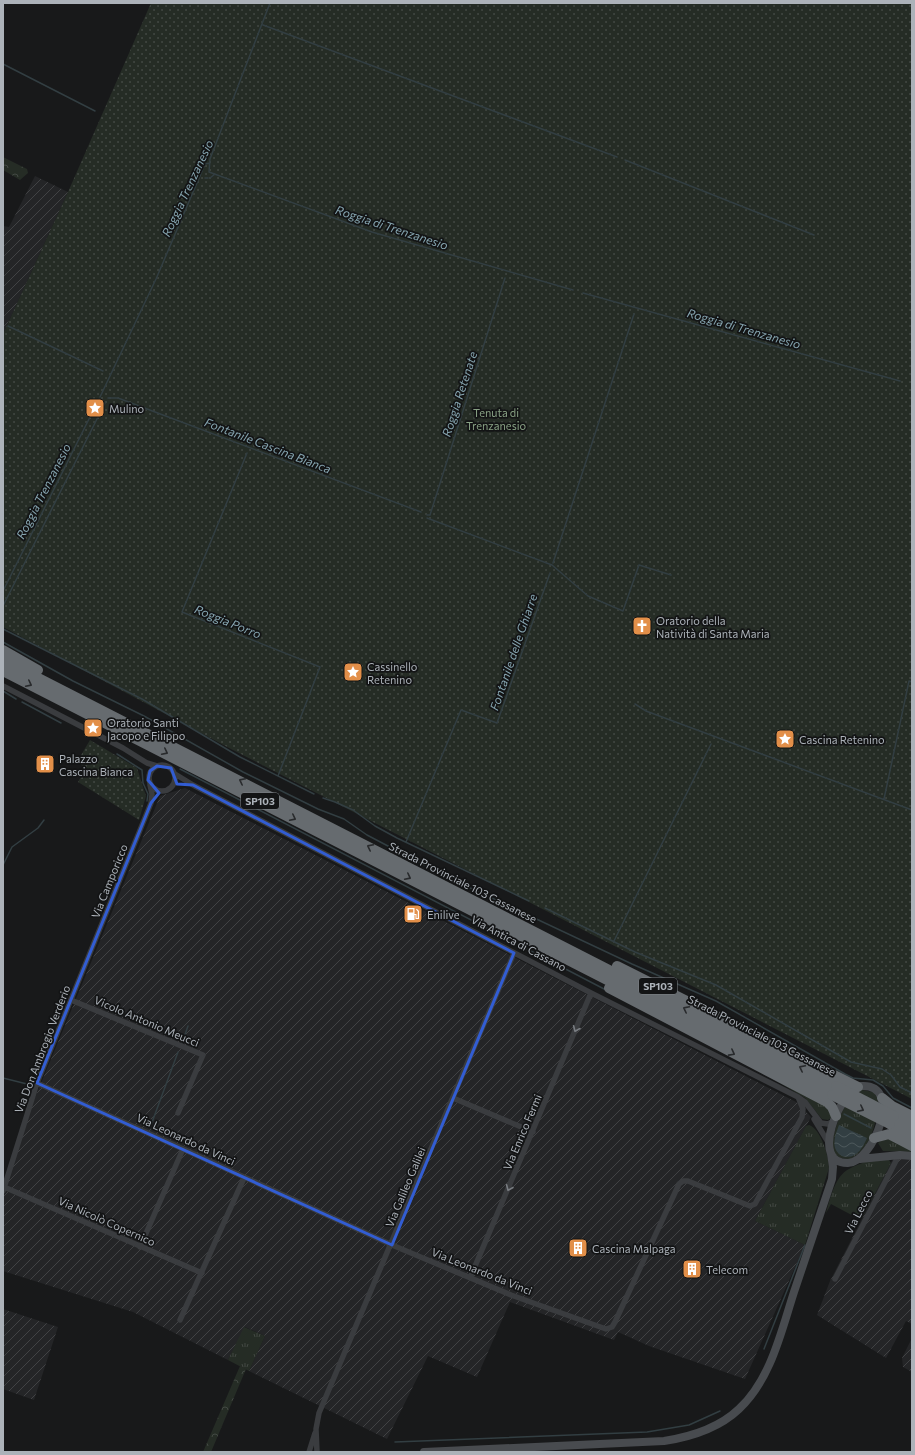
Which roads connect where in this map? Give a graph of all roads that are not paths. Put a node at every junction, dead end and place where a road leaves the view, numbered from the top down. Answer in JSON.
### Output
{"nodes":[{"id":1,"x":3,"y":650,"type":"edge"},
{"id":2,"x":3,"y":660,"type":"edge"},
{"id":3,"x":3,"y":671,"type":"edge"},
{"id":4,"x":3,"y":686,"type":"edge"},
{"id":5,"x":82,"y":699,"type":"junction"},
{"id":6,"x":125,"y":749,"type":"junction"},
{"id":7,"x":157,"y":766,"type":"junction"},
{"id":8,"x":149,"y":773,"type":"junction"},
{"id":9,"x":175,"y":774,"type":"junction"},
{"id":10,"x":150,"y":785,"type":"junction"},
{"id":11,"x":174,"y":785,"type":"junction"},
{"id":12,"x":193,"y":785,"type":"junction"},
{"id":13,"x":163,"y":792,"type":"junction"},
{"id":14,"x":152,"y":803,"type":"junction"},
{"id":15,"x":455,"y":891,"type":"junction"},
{"id":16,"x":465,"y":906,"type":"junction"},
{"id":17,"x":514,"y":952,"type":"junction"},
{"id":18,"x":78,"y":983,"type":"joint"},
{"id":19,"x":591,"y":993,"type":"junction"},
{"id":20,"x":71,"y":1000,"type":"junction"},
{"id":21,"x":37,"y":1083,"type":"junction"},
{"id":22,"x":858,"y":1087,"type":"junction"},
{"id":23,"x":834,"y":1090,"type":"junction"},
{"id":24,"x":798,"y":1097,"type":"junction"},
{"id":25,"x":453,"y":1098,"type":"junction"},
{"id":26,"x":882,"y":1098,"type":"junction"},
{"id":27,"x":812,"y":1112,"type":"junction"},
{"id":28,"x":178,"y":1113,"type":"dead end"},
{"id":29,"x":912,"y":1116,"type":"edge"},
{"id":30,"x":802,"y":1117,"type":"junction"},
{"id":31,"x":835,"y":1119,"type":"junction"},
{"id":32,"x":892,"y":1120,"type":"junction"},
{"id":33,"x":912,"y":1126,"type":"edge"},
{"id":34,"x":533,"y":1132,"type":"junction"},
{"id":35,"x":912,"y":1136,"type":"edge"},
{"id":36,"x":872,"y":1140,"type":"junction"},
{"id":37,"x":828,"y":1142,"type":"junction"},
{"id":38,"x":912,"y":1146,"type":"edge"},
{"id":39,"x":183,"y":1148,"type":"junction"},
{"id":40,"x":831,"y":1154,"type":"junction"},
{"id":41,"x":899,"y":1155,"type":"junction"},
{"id":42,"x":887,"y":1156,"type":"junction"},
{"id":43,"x":912,"y":1156,"type":"edge"},
{"id":44,"x":856,"y":1161,"type":"junction"},
{"id":45,"x":244,"y":1178,"type":"junction"},
{"id":46,"x":832,"y":1179,"type":"junction"},
{"id":47,"x":4,"y":1189,"type":"edge"},
{"id":48,"x":392,"y":1245,"type":"junction"},
{"id":49,"x":140,"y":1247,"type":"junction"},
{"id":50,"x":202,"y":1273,"type":"junction"},
{"id":51,"x":470,"y":1278,"type":"junction"},
{"id":52,"x":835,"y":1279,"type":"dead end"},
{"id":53,"x":180,"y":1320,"type":"dead end"},
{"id":54,"x":316,"y":1428,"type":"junction"},
{"id":55,"x":309,"y":1452,"type":"edge"},
{"id":56,"x":318,"y":1452,"type":"edge"},
{"id":57,"x":424,"y":1452,"type":"edge"}],
"edges":[{"from":1,"to":5,"type":"highway","number":"SP103"},
{"from":2,"to":5,"type":"highway","name":"Strada Provinciale 103 Cassanese","number":"SP103"},
{"from":3,"to":16,"type":"highway","name":"Strada Provinciale 103 Cassanese","number":"SP103","one_way":true},
{"from":4,"to":6,"type":"street"},
{"from":15,"to":5,"type":"highway","name":"Strada Provinciale 103 Cassanese","number":"SP103","one_way":true},
{"from":6,"to":7,"type":"street"},
{"from":6,"to":8,"type":"street"},
{"from":7,"to":8,"type":"street"},
{"from":7,"to":9,"type":"street"},
{"from":8,"to":10,"type":"street"},
{"from":9,"to":11,"type":"street"},
{"from":9,"to":12,"type":"street","name":"Via Antica di Cassano"},
{"from":10,"to":13,"type":"street"},
{"from":10,"to":14,"type":"street","name":"Via Camporicco"},
{"from":11,"to":12,"type":"street"},
{"from":11,"to":13,"type":"street"},
{"from":12,"to":17,"type":"street","name":"Via Antica di Cassano"},
{"from":13,"to":14,"type":"street"},
{"from":14,"to":18,"type":"street","name":"Via Camporicco"},
{"from":15,"to":22,"type":"highway","number":"SP103"},
{"from":23,"to":15,"type":"highway","name":"Strada Provinciale 103 Cassanese","number":"SP103","one_way":true},
{"from":16,"to":23,"type":"highway","name":"Strada Provinciale 103 Cassanese","number":"SP103"},
{"from":16,"to":31,"type":"highway","number":"SP103","one_way":true},
{"from":17,"to":19,"type":"street","name":"Via Antica di Cassano"},
{"from":17,"to":25,"type":"street","name":"Via Galileo Galilei"},
{"from":18,"to":20,"type":"street","name":"Via Don Ambrogio Verderio"},
{"from":19,"to":24,"type":"street","name":"Via Antica di Cassano"},
{"from":19,"to":34,"type":"street","name":"Via Enrico Fermi","one_way":true},
{"from":20,"to":21,"type":"street","name":"Via Don Ambrogio Verderio"},
{"from":20,"to":28,"type":"street","name":"Vicolo Antonio Meucci"},
{"from":21,"to":39,"type":"street","name":"Via Leonardo da Vinci"},
{"from":21,"to":47,"type":"street","name":"Via Don Ambrogio Verderio"},
{"from":22,"to":26,"type":"main road"},
{"from":22,"to":31,"type":"main road"},
{"from":23,"to":32,"type":"highway","name":"Strada Provinciale 103 Cassanese","number":"SP103","bridge":true},
{"from":24,"to":27,"type":"street","name":"Via Antica di Cassano"},
{"from":24,"to":30,"type":"street"},
{"from":25,"to":34,"type":"street"},
{"from":25,"to":48,"type":"street","name":"Via Galileo Galilei"},
{"from":26,"to":29,"type":"highway"},
{"from":26,"to":36,"type":"main road"},
{"from":27,"to":30,"type":"street"},
{"from":27,"to":31,"type":"street","name":"Via Antica di Cassano"},
{"from":27,"to":37,"type":"street","name":"Via Antica di Cassano"},
{"from":30,"to":51,"type":"street","name":"Via Leonardo da Vinci"},
{"from":31,"to":37,"type":"main road"},
{"from":32,"to":33,"type":"highway","name":"Strada Provinciale 103 Cassanese","number":"SP103"},
{"from":32,"to":35,"type":"highway","name":"Strada Provinciale 103 Cassanese","number":"SP103"},
{"from":34,"to":51,"type":"street","name":"Via Enrico Fermi","one_way":true},
{"from":36,"to":38,"type":"highway"},
{"from":36,"to":42,"type":"main road"},
{"from":36,"to":44,"type":"main road"},
{"from":37,"to":40,"type":"main road"},
{"from":39,"to":45,"type":"street","name":"Via Leonardo da Vinci"},
{"from":39,"to":49,"type":"street"},
{"from":40,"to":44,"type":"main road"},
{"from":40,"to":46,"type":"main road"},
{"from":41,"to":42,"type":"main road"},
{"from":41,"to":43,"type":"main road"},
{"from":41,"to":52,"type":"street","name":"Via Lecco"},
{"from":42,"to":44,"type":"main road"},
{"from":44,"to":46,"type":"main road"},
{"from":45,"to":48,"type":"street","name":"Via Leonardo da Vinci"},
{"from":45,"to":50,"type":"street"},
{"from":46,"to":57,"type":"main road"},
{"from":47,"to":49,"type":"street","name":"Via Nicolò Copernico"},
{"from":48,"to":51,"type":"street","name":"Via Leonardo da Vinci"},
{"from":48,"to":54,"type":"street","name":"Via Galileo Galilei"},
{"from":49,"to":50,"type":"street","name":"Via Nicolò Copernico"},
{"from":50,"to":53,"type":"street"},
{"from":54,"to":55,"type":"street","name":"Via Galileo Galilei"},
{"from":54,"to":56,"type":"street","name":"Via Galileo Galilei"}]}
